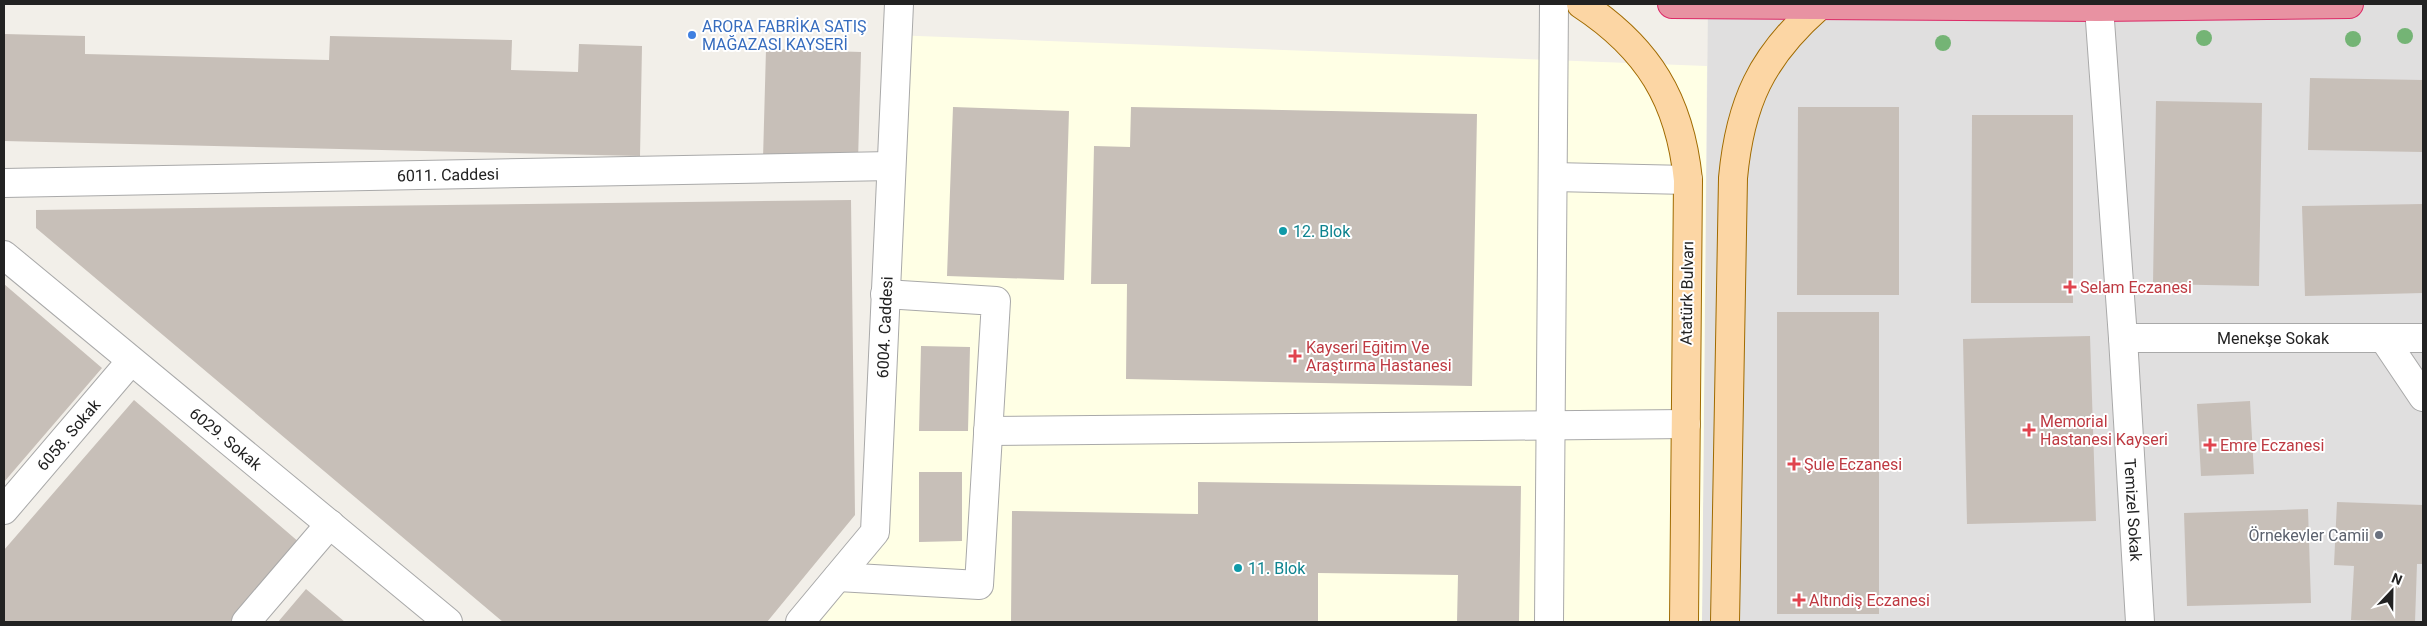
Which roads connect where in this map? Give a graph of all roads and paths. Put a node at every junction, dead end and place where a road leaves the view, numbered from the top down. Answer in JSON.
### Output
{"nodes":[{"id":1,"x":899,"y":4,"type":"edge"},
{"id":2,"x":1554,"y":4,"type":"edge"},
{"id":3,"x":1581,"y":4,"type":"edge"},
{"id":4,"x":1672,"y":4,"type":"edge"},
{"id":5,"x":2349,"y":4,"type":"edge"},
{"id":6,"x":1822,"y":5,"type":"edge"},
{"id":7,"x":2000,"y":5,"type":"edge"},
{"id":8,"x":2099,"y":7,"type":"junction"},
{"id":9,"x":891,"y":166,"type":"junction"},
{"id":10,"x":1553,"y":177,"type":"junction"},
{"id":11,"x":1688,"y":180,"type":"junction"},
{"id":12,"x":4,"y":183,"type":"edge"},
{"id":13,"x":4,"y":255,"type":"edge"},
{"id":14,"x":885,"y":294,"type":"junction"},
{"id":15,"x":2123,"y":338,"type":"junction"},
{"id":16,"x":2423,"y":338,"type":"edge"},
{"id":17,"x":2384,"y":339,"type":"junction"},
{"id":18,"x":132,"y":361,"type":"junction"},
{"id":19,"x":2423,"y":397,"type":"edge"},
{"id":20,"x":1686,"y":424,"type":"junction"},
{"id":21,"x":1550,"y":426,"type":"junction"},
{"id":22,"x":988,"y":432,"type":"junction"},
{"id":23,"x":4,"y":510,"type":"edge"},
{"id":24,"x":330,"y":524,"type":"junction"},
{"id":25,"x":838,"y":577,"type":"junction"},
{"id":26,"x":246,"y":622,"type":"edge"},
{"id":27,"x":448,"y":622,"type":"edge"},
{"id":28,"x":800,"y":622,"type":"edge"},
{"id":29,"x":1549,"y":622,"type":"edge"},
{"id":30,"x":1684,"y":622,"type":"edge"},
{"id":31,"x":1724,"y":622,"type":"edge"},
{"id":32,"x":2140,"y":622,"type":"edge"}],
"edges":[{"from":1,"to":9,"type":"street","name":"6004. Caddesi"},
{"from":2,"to":10,"type":"street"},
{"from":3,"to":11,"type":"main road","name":"Atatürk Bulvarı"},
{"from":4,"to":6,"type":"highway"},
{"from":5,"to":8,"type":"highway"},
{"from":6,"to":7,"type":"highway"},
{"from":6,"to":31,"type":"main road"},
{"from":7,"to":8,"type":"highway"},
{"from":8,"to":15,"type":"street","name":"Temizel Sokak"},
{"from":9,"to":12,"type":"street","name":"6011. Caddesi"},
{"from":9,"to":14,"type":"street","name":"6004. Caddesi"},
{"from":10,"to":11,"type":"street"},
{"from":10,"to":21,"type":"street"},
{"from":11,"to":20,"type":"main road","name":"Atatürk Bulvarı"},
{"from":13,"to":18,"type":"street","name":"6029. Sokak"},
{"from":14,"to":22,"type":"street"},
{"from":14,"to":25,"type":"street","name":"6004. Caddesi"},
{"from":15,"to":17,"type":"street","name":"Menekşe Sokak"},
{"from":15,"to":32,"type":"street","name":"Temizel Sokak"},
{"from":16,"to":17,"type":"street","name":"Menekşe Sokak"},
{"from":17,"to":19,"type":"street"},
{"from":18,"to":23,"type":"street","name":"6058. Sokak"},
{"from":18,"to":24,"type":"street","name":"6029. Sokak"},
{"from":20,"to":21,"type":"street"},
{"from":20,"to":30,"type":"main road","name":"Atatürk Bulvarı"},
{"from":21,"to":22,"type":"street"},
{"from":21,"to":29,"type":"street"},
{"from":22,"to":25,"type":"street"},
{"from":24,"to":26,"type":"street"},
{"from":24,"to":27,"type":"street","name":"6029. Sokak"},
{"from":25,"to":28,"type":"street","name":"6004. Caddesi"}]}
